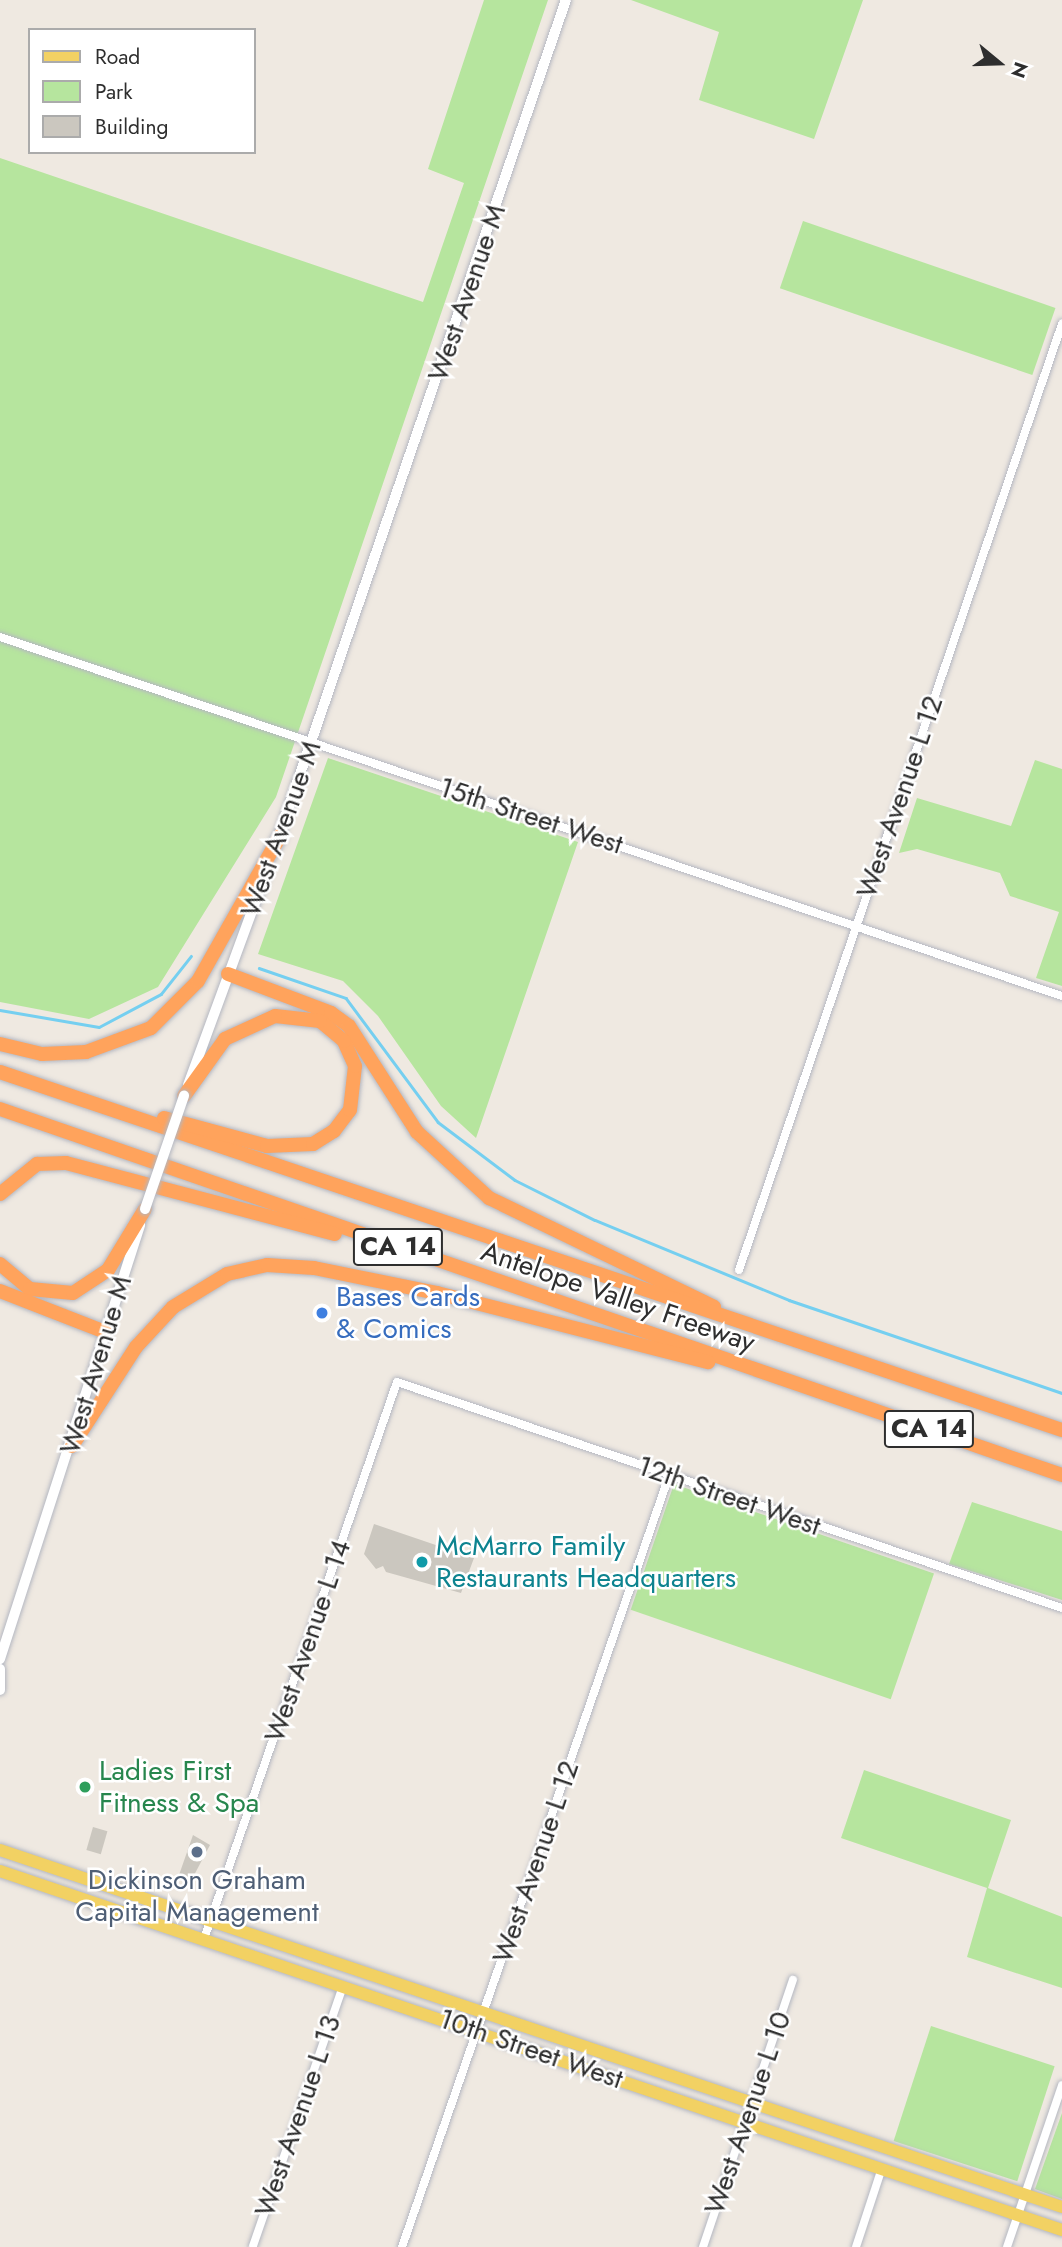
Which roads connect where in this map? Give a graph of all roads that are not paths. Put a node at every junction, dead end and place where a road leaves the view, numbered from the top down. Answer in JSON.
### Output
{"nodes":[{"id":1,"x":566,"y":0,"type":"edge"},
{"id":2,"x":1062,"y":324,"type":"edge"},
{"id":3,"x":0,"y":637,"type":"edge"},
{"id":4,"x":313,"y":742,"type":"junction"},
{"id":5,"x":280,"y":836,"type":"junction"},
{"id":6,"x":856,"y":924,"type":"junction"},
{"id":7,"x":228,"y":974,"type":"junction"},
{"id":8,"x":1062,"y":996,"type":"edge"},
{"id":9,"x":0,"y":1044,"type":"edge"},
{"id":10,"x":5,"y":1074,"type":"edge"},
{"id":11,"x":184,"y":1096,"type":"junction"},
{"id":12,"x":0,"y":1109,"type":"edge"},
{"id":13,"x":0,"y":1194,"type":"edge"},
{"id":14,"x":145,"y":1209,"type":"junction"},
{"id":15,"x":0,"y":1264,"type":"edge"},
{"id":16,"x":446,"y":1264,"type":"junction"},
{"id":17,"x":739,"y":1270,"type":"dead end"},
{"id":18,"x":0,"y":1291,"type":"edge"},
{"id":19,"x":729,"y":1317,"type":"junction"},
{"id":20,"x":105,"y":1332,"type":"junction"},
{"id":21,"x":397,"y":1382,"type":"joint"},
{"id":22,"x":796,"y":1384,"type":"junction"},
{"id":23,"x":1062,"y":1430,"type":"edge"},
{"id":24,"x":72,"y":1446,"type":"junction"},
{"id":25,"x":1062,"y":1475,"type":"edge"},
{"id":26,"x":669,"y":1476,"type":"junction"},
{"id":27,"x":1062,"y":1608,"type":"edge"},
{"id":28,"x":0,"y":1658,"type":"edge"},
{"id":29,"x":0,"y":1670,"type":"edge"},
{"id":30,"x":0,"y":1690,"type":"edge"},
{"id":31,"x":0,"y":1850,"type":"edge"},
{"id":32,"x":0,"y":1871,"type":"edge"},
{"id":33,"x":210,"y":1920,"type":"junction"},
{"id":34,"x":204,"y":1939,"type":"junction"},
{"id":35,"x":793,"y":1980,"type":"dead end"},
{"id":36,"x":343,"y":1986,"type":"junction"},
{"id":37,"x":483,"y":2013,"type":"junction"},
{"id":38,"x":477,"y":2030,"type":"junction"},
{"id":39,"x":1062,"y":2085,"type":"edge"},
{"id":40,"x":751,"y":2104,"type":"junction"},
{"id":41,"x":745,"y":2121,"type":"junction"},
{"id":42,"x":882,"y":2168,"type":"junction"},
{"id":43,"x":957,"y":2173,"type":"junction"},
{"id":44,"x":1025,"y":2194,"type":"junction"},
{"id":45,"x":1062,"y":2207,"type":"edge"},
{"id":46,"x":1017,"y":2216,"type":"junction"},
{"id":47,"x":1062,"y":2230,"type":"edge"},
{"id":48,"x":253,"y":2246,"type":"edge"},
{"id":49,"x":402,"y":2247,"type":"edge"},
{"id":50,"x":703,"y":2247,"type":"edge"},
{"id":51,"x":856,"y":2247,"type":"edge"},
{"id":52,"x":1007,"y":2247,"type":"edge"}],
"edges":[{"from":1,"to":4,"type":"main road","name":"West Avenue M"},
{"from":2,"to":6,"type":"street","name":"West Avenue L 12"},
{"from":3,"to":4,"type":"street","name":"15th Street West"},
{"from":4,"to":5,"type":"main road","name":"West Avenue M"},
{"from":4,"to":6,"type":"street","name":"15th Street West"},
{"from":5,"to":7,"type":"main road","name":"West Avenue M"},
{"from":5,"to":9,"type":"highway"},
{"from":6,"to":8,"type":"street","name":"15th Street West"},
{"from":6,"to":17,"type":"street","name":"West Avenue L 12"},
{"from":7,"to":11,"type":"main road","name":"West Avenue M"},
{"from":7,"to":19,"type":"highway"},
{"from":10,"to":11,"type":"highway"},
{"from":10,"to":19,"type":"highway","name":"Antelope Valley Freeway","number":"CA 14"},
{"from":11,"to":14,"type":"main road","name":"West Avenue M","bridge":true},
{"from":12,"to":16,"type":"highway","name":"Antelope Valley Freeway","number":"CA 14"},
{"from":13,"to":16,"type":"highway"},
{"from":14,"to":15,"type":"highway"},
{"from":14,"to":20,"type":"main road","name":"West Avenue M"},
{"from":16,"to":22,"type":"highway","name":"Antelope Valley Freeway","number":"CA 14"},
{"from":18,"to":20,"type":"highway"},
{"from":19,"to":23,"type":"highway","name":"Antelope Valley Freeway","number":"CA 14"},
{"from":20,"to":24,"type":"main road","name":"West Avenue M"},
{"from":21,"to":26,"type":"street","name":"12th Street West"},
{"from":21,"to":33,"type":"street","name":"West Avenue L 14"},
{"from":22,"to":24,"type":"highway"},
{"from":22,"to":25,"type":"highway","name":"Antelope Valley Freeway","number":"CA 14"},
{"from":24,"to":28,"type":"main road","name":"West Avenue M"},
{"from":26,"to":27,"type":"street","name":"12th Street West"},
{"from":26,"to":37,"type":"street","name":"West Avenue L 12"},
{"from":29,"to":30,"type":"main road"},
{"from":31,"to":33,"type":"main road","name":"10th Street West"},
{"from":32,"to":34,"type":"main road","name":"10th Street West"},
{"from":33,"to":34,"type":"street","name":"West Avenue L 14"},
{"from":33,"to":37,"type":"main road","name":"10th Street West"},
{"from":34,"to":36,"type":"main road","name":"10th Street West"},
{"from":35,"to":40,"type":"street","name":"West Avenue L 10"},
{"from":36,"to":38,"type":"main road","name":"10th Street West"},
{"from":36,"to":48,"type":"street","name":"West Avenue L 13"},
{"from":37,"to":38,"type":"street","name":"West Avenue L 12"},
{"from":37,"to":40,"type":"main road","name":"10th Street West"},
{"from":38,"to":41,"type":"main road","name":"10th Street West"},
{"from":38,"to":49,"type":"street","name":"West Avenue L 12"},
{"from":39,"to":44,"type":"street"},
{"from":40,"to":41,"type":"street","name":"West Avenue L 10"},
{"from":40,"to":43,"type":"main road","name":"10th Street West"},
{"from":41,"to":42,"type":"main road","name":"10th Street West"},
{"from":41,"to":50,"type":"street","name":"West Avenue L 10"},
{"from":42,"to":43,"type":"main road"},
{"from":42,"to":46,"type":"main road","name":"10th Street West"},
{"from":42,"to":51,"type":"street"},
{"from":43,"to":44,"type":"main road","name":"10th Street West"},
{"from":44,"to":45,"type":"main road","name":"10th Street West"},
{"from":44,"to":46,"type":"street"},
{"from":46,"to":47,"type":"main road","name":"10th Street West"},
{"from":46,"to":52,"type":"street"}]}
